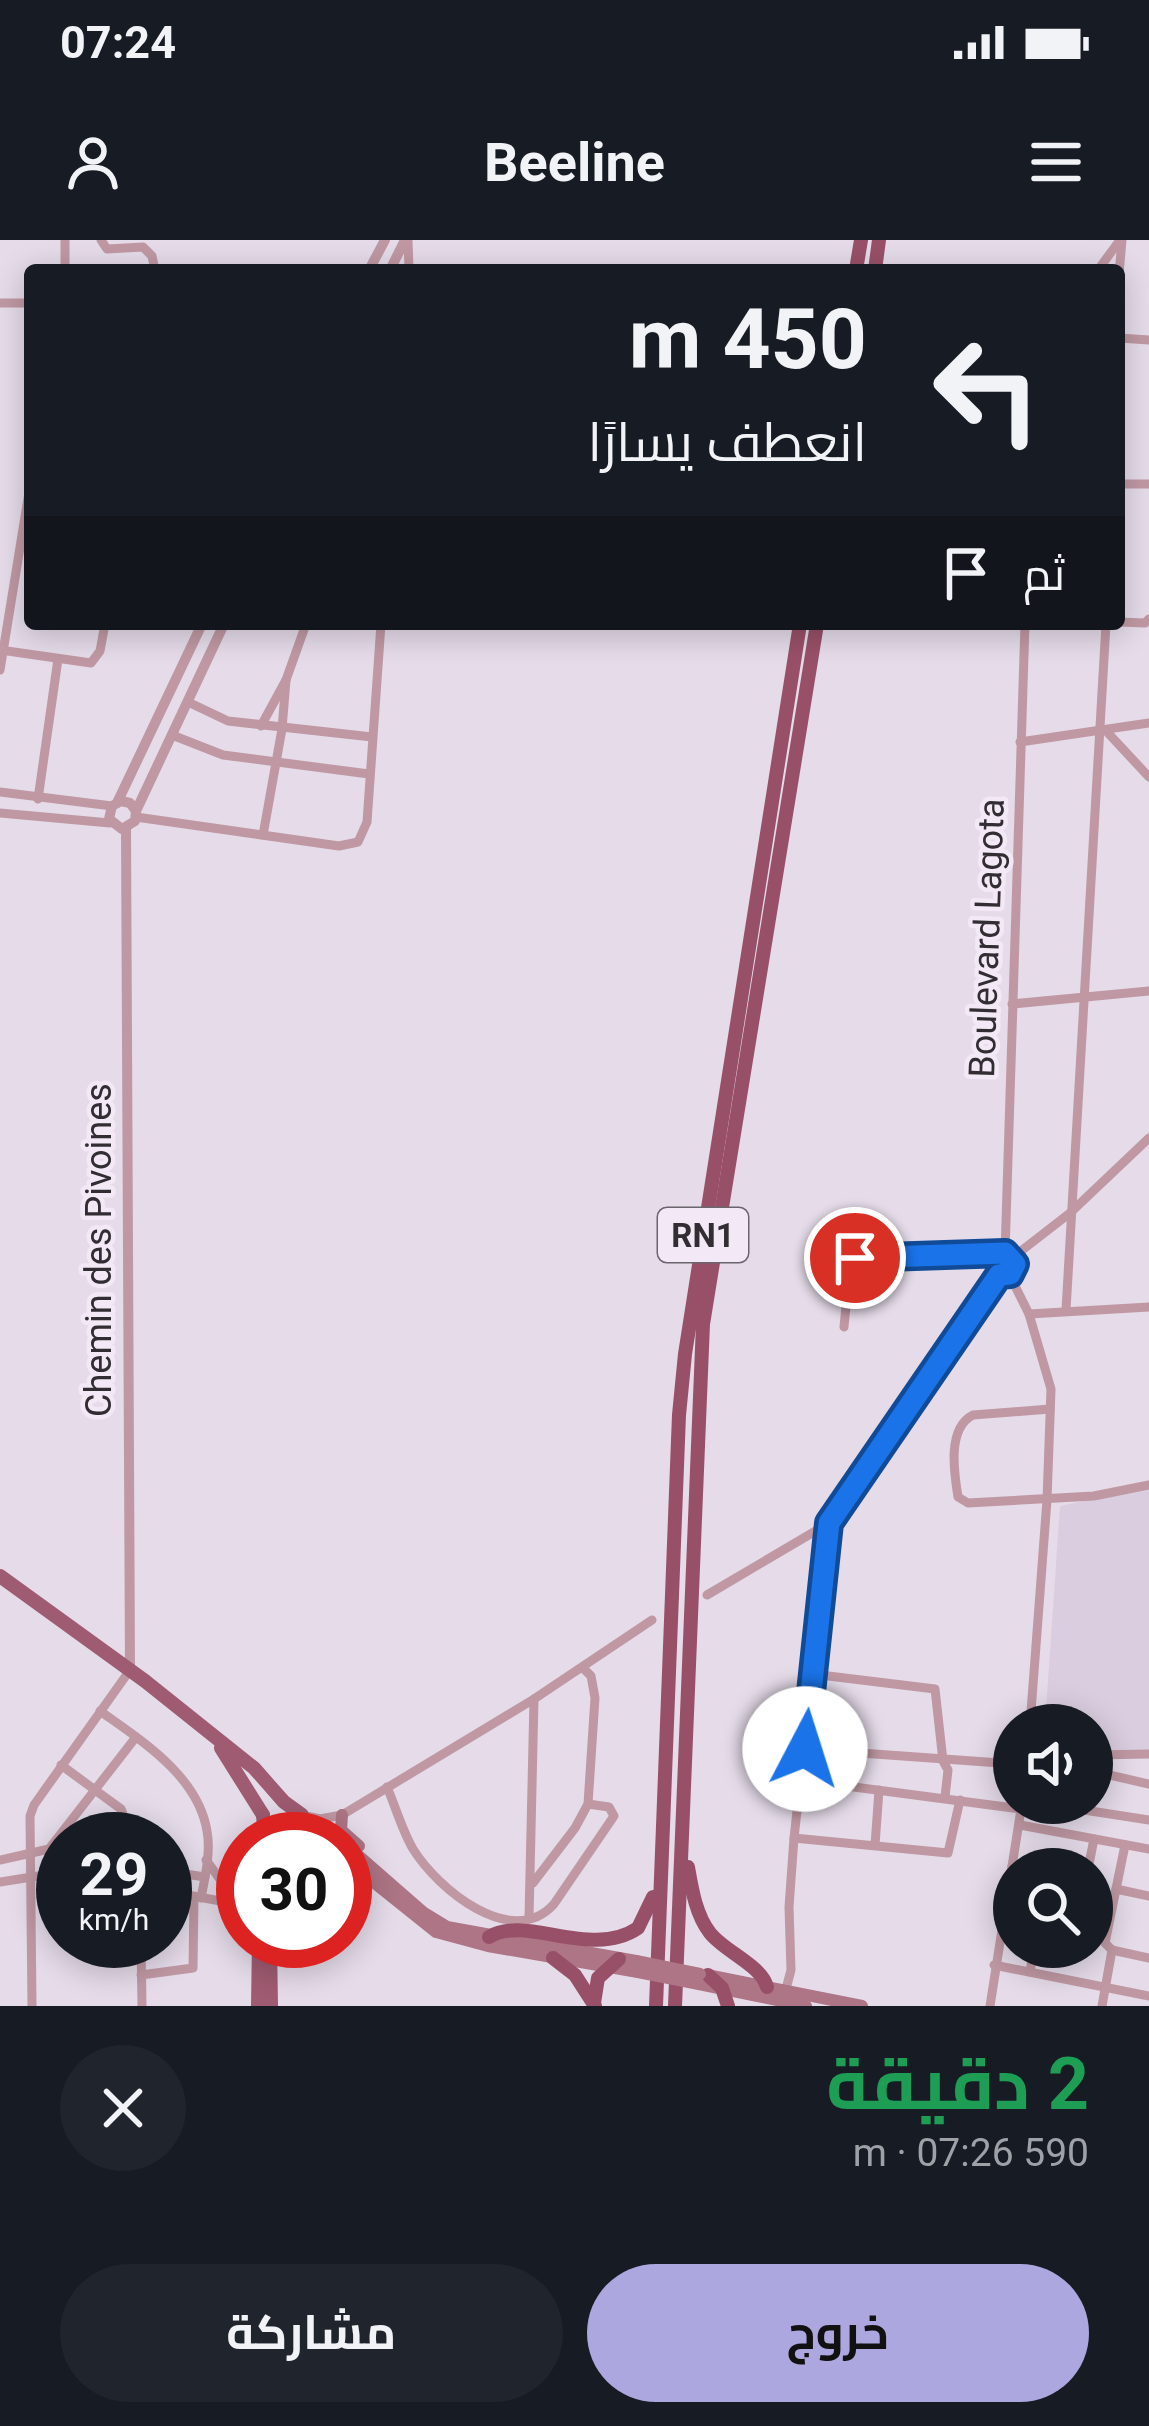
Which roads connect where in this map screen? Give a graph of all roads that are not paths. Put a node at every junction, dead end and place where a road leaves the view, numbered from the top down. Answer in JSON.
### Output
{"nodes":[{"id":1,"x":101,"y":240,"type":"edge"},
{"id":2,"x":1121,"y":240,"type":"edge"},
{"id":3,"x":154,"y":264,"type":"edge"},
{"id":4,"x":1103,"y":264,"type":"edge"},
{"id":5,"x":24,"y":521,"type":"edge"},
{"id":6,"x":103,"y":630,"type":"edge"},
{"id":7,"x":199,"y":630,"type":"edge"},
{"id":8,"x":221,"y":630,"type":"edge"},
{"id":9,"x":304,"y":630,"type":"edge"},
{"id":10,"x":381,"y":630,"type":"edge"},
{"id":11,"x":799,"y":630,"type":"edge"},
{"id":12,"x":816,"y":630,"type":"edge"},
{"id":13,"x":1025,"y":630,"type":"edge"},
{"id":14,"x":1106,"y":630,"type":"edge"},
{"id":15,"x":2,"y":651,"type":"edge"},
{"id":16,"x":58,"y":659,"type":"junction"},
{"id":17,"x":0,"y":670,"type":"edge"},
{"id":18,"x":286,"y":680,"type":"junction"},
{"id":19,"x":188,"y":702,"type":"junction"},
{"id":20,"x":1149,"y":723,"type":"edge"},
{"id":21,"x":261,"y":726,"type":"junction"},
{"id":22,"x":282,"y":729,"type":"junction"},
{"id":23,"x":1103,"y":733,"type":"junction"},
{"id":24,"x":172,"y":735,"type":"junction"},
{"id":25,"x":372,"y":737,"type":"junction"},
{"id":26,"x":1020,"y":742,"type":"junction"},
{"id":27,"x":274,"y":763,"type":"junction"},
{"id":28,"x":369,"y":774,"type":"junction"},
{"id":29,"x":1149,"y":777,"type":"edge"},
{"id":30,"x":0,"y":792,"type":"edge"},
{"id":31,"x":38,"y":799,"type":"junction"},
{"id":32,"x":114,"y":804,"type":"junction"},
{"id":33,"x":0,"y":813,"type":"edge"},
{"id":34,"x":136,"y":814,"type":"junction"},
{"id":35,"x":110,"y":823,"type":"junction"},
{"id":36,"x":126,"y":829,"type":"junction"},
{"id":37,"x":263,"y":836,"type":"junction"},
{"id":38,"x":1149,"y":991,"type":"edge"},
{"id":39,"x":1085,"y":998,"type":"junction"},
{"id":40,"x":1012,"y":1004,"type":"junction"},
{"id":41,"x":1149,"y":1138,"type":"edge"},
{"id":42,"x":1070,"y":1213,"type":"junction"},
{"id":43,"x":1006,"y":1255,"type":"junction"},
{"id":44,"x":1004,"y":1274,"type":"junction"},
{"id":45,"x":1149,"y":1307,"type":"edge"},
{"id":46,"x":1066,"y":1310,"type":"junction"},
{"id":47,"x":1028,"y":1314,"type":"junction"},
{"id":48,"x":844,"y":1328,"type":"dead end"},
{"id":49,"x":1049,"y":1409,"type":"junction"},
{"id":50,"x":1149,"y":1485,"type":"edge"},
{"id":51,"x":1047,"y":1500,"type":"junction"},
{"id":52,"x":829,"y":1523,"type":"junction"},
{"id":53,"x":0,"y":1576,"type":"edge"},
{"id":54,"x":707,"y":1594,"type":"dead end"},
{"id":55,"x":652,"y":1620,"type":"dead end"},
{"id":56,"x":583,"y":1668,"type":"junction"},
{"id":57,"x":130,"y":1670,"type":"junction"},
{"id":58,"x":812,"y":1674,"type":"junction"},
{"id":59,"x":534,"y":1699,"type":"junction"},
{"id":60,"x":1032,"y":1704,"type":"edge"},
{"id":61,"x":100,"y":1712,"type":"junction"},
{"id":62,"x":136,"y":1737,"type":"junction"},
{"id":63,"x":219,"y":1743,"type":"junction"},
{"id":64,"x":805,"y":1749,"type":"junction"},
{"id":65,"x":1149,"y":1754,"type":"edge"},
{"id":66,"x":1113,"y":1755,"type":"edge"},
{"id":67,"x":943,"y":1761,"type":"junction"},
{"id":68,"x":993,"y":1763,"type":"edge"},
{"id":69,"x":61,"y":1765,"type":"junction"},
{"id":70,"x":1113,"y":1776,"type":"edge"},
{"id":71,"x":802,"y":1780,"type":"junction"},
{"id":72,"x":1149,"y":1784,"type":"edge"},
{"id":73,"x":387,"y":1787,"type":"junction"},
{"id":74,"x":94,"y":1788,"type":"junction"},
{"id":75,"x":879,"y":1790,"type":"junction"},
{"id":76,"x":945,"y":1797,"type":"junction"},
{"id":77,"x":960,"y":1800,"type":"junction"},
{"id":78,"x":284,"y":1802,"type":"junction"},
{"id":79,"x":993,"y":1803,"type":"edge"},
{"id":80,"x":588,"y":1804,"type":"junction"},
{"id":81,"x":76,"y":1812,"type":"edge"},
{"id":82,"x":123,"y":1812,"type":"edge"},
{"id":83,"x":261,"y":1812,"type":"edge"},
{"id":84,"x":266,"y":1812,"type":"edge"},
{"id":85,"x":290,"y":1812,"type":"edge"},
{"id":86,"x":348,"y":1812,"type":"edge"},
{"id":87,"x":1113,"y":1814,"type":"edge"},
{"id":88,"x":1149,"y":1820,"type":"edge"},
{"id":89,"x":1062,"y":1824,"type":"edge"},
{"id":90,"x":1020,"y":1825,"type":"joint"},
{"id":91,"x":1060,"y":1833,"type":"junction"},
{"id":92,"x":794,"y":1838,"type":"junction"},
{"id":93,"x":1094,"y":1839,"type":"junction"},
{"id":94,"x":683,"y":1845,"type":"junction"},
{"id":95,"x":875,"y":1845,"type":"junction"},
{"id":96,"x":1125,"y":1845,"type":"junction"},
{"id":97,"x":1016,"y":1848,"type":"edge"},
{"id":98,"x":1092,"y":1848,"type":"edge"},
{"id":99,"x":1147,"y":1848,"type":"edge"},
{"id":100,"x":36,"y":1851,"type":"edge"},
{"id":101,"x":661,"y":1851,"type":"junction"},
{"id":102,"x":32,"y":1852,"type":"junction"},
{"id":103,"x":372,"y":1857,"type":"edge"},
{"id":104,"x":0,"y":1860,"type":"edge"},
{"id":105,"x":206,"y":1861,"type":"junction"},
{"id":106,"x":372,"y":1866,"type":"edge"},
{"id":107,"x":216,"y":1874,"type":"edge"},
{"id":108,"x":32,"y":1875,"type":"junction"},
{"id":109,"x":36,"y":1875,"type":"edge"},
{"id":110,"x":192,"y":1875,"type":"edge"},
{"id":111,"x":205,"y":1877,"type":"junction"},
{"id":112,"x":387,"y":1878,"type":"junction"},
{"id":113,"x":372,"y":1881,"type":"edge"},
{"id":114,"x":0,"y":1882,"type":"edge"},
{"id":115,"x":532,"y":1883,"type":"junction"},
{"id":116,"x":1116,"y":1888,"type":"junction"},
{"id":117,"x":1149,"y":1896,"type":"edge"},
{"id":118,"x":192,"y":1897,"type":"edge"},
{"id":119,"x":197,"y":1898,"type":"junction"},
{"id":120,"x":216,"y":1901,"type":"edge"},
{"id":121,"x":1113,"y":1913,"type":"edge"},
{"id":122,"x":530,"y":1918,"type":"junction"},
{"id":123,"x":489,"y":1936,"type":"junction"},
{"id":124,"x":1113,"y":1948,"type":"edge"},
{"id":125,"x":553,"y":1958,"type":"junction"},
{"id":126,"x":1149,"y":1958,"type":"edge"},
{"id":127,"x":614,"y":1963,"type":"junction"},
{"id":128,"x":141,"y":1968,"type":"edge"},
{"id":129,"x":259,"y":1968,"type":"edge"},
{"id":130,"x":270,"y":1968,"type":"edge"},
{"id":131,"x":994,"y":1968,"type":"edge"},
{"id":132,"x":1009,"y":1968,"type":"edge"},
{"id":133,"x":1031,"y":1968,"type":"edge"},
{"id":134,"x":1107,"y":1968,"type":"edge"},
{"id":135,"x":1030,"y":1972,"type":"junction"},
{"id":136,"x":141,"y":1975,"type":"junction"},
{"id":137,"x":702,"y":1978,"type":"junction"},
{"id":138,"x":722,"y":1988,"type":"junction"},
{"id":139,"x":1106,"y":1988,"type":"junction"},
{"id":140,"x":786,"y":1990,"type":"junction"},
{"id":141,"x":766,"y":1992,"type":"junction"},
{"id":142,"x":1149,"y":1996,"type":"edge"},
{"id":143,"x":595,"y":2004,"type":"edge"},
{"id":144,"x":32,"y":2006,"type":"edge"},
{"id":145,"x":142,"y":2006,"type":"edge"},
{"id":146,"x":258,"y":2006,"type":"edge"},
{"id":147,"x":271,"y":2006,"type":"edge"},
{"id":148,"x":656,"y":2006,"type":"edge"},
{"id":149,"x":675,"y":2006,"type":"edge"},
{"id":150,"x":728,"y":2006,"type":"edge"},
{"id":151,"x":806,"y":2006,"type":"edge"},
{"id":152,"x":862,"y":2006,"type":"edge"},
{"id":153,"x":990,"y":2006,"type":"edge"},
{"id":154,"x":1102,"y":2006,"type":"edge"}],
"edges":[{"from":1,"to":3,"type":"street"},
{"from":2,"to":4,"type":"street"},
{"from":5,"to":15,"type":"street"},
{"from":6,"to":16,"type":"street"},
{"from":7,"to":32,"type":"street"},
{"from":8,"to":19,"type":"street"},
{"from":9,"to":18,"type":"street"},
{"from":10,"to":25,"type":"street"},
{"from":11,"to":101,"type":"highway","number":"RN1"},
{"from":12,"to":94,"type":"highway","number":"RN1"},
{"from":13,"to":26,"type":"street","name":"Boulevard Lagota"},
{"from":14,"to":23,"type":"street"},
{"from":15,"to":16,"type":"street"},
{"from":15,"to":17,"type":"street"},
{"from":16,"to":31,"type":"street"},
{"from":18,"to":21,"type":"street"},
{"from":18,"to":22,"type":"street"},
{"from":19,"to":21,"type":"street"},
{"from":19,"to":24,"type":"street"},
{"from":20,"to":23,"type":"street"},
{"from":21,"to":22,"type":"street"},
{"from":22,"to":25,"type":"street"},
{"from":22,"to":27,"type":"street"},
{"from":23,"to":26,"type":"street"},
{"from":23,"to":29,"type":"street"},
{"from":23,"to":39,"type":"street"},
{"from":24,"to":27,"type":"street"},
{"from":24,"to":34,"type":"street"},
{"from":25,"to":28,"type":"street"},
{"from":26,"to":40,"type":"street","name":"Boulevard Lagota"},
{"from":27,"to":28,"type":"street"},
{"from":27,"to":37,"type":"street"},
{"from":28,"to":37,"type":"street"},
{"from":30,"to":31,"type":"street"},
{"from":31,"to":32,"type":"street"},
{"from":32,"to":34,"type":"street"},
{"from":32,"to":35,"type":"street"},
{"from":33,"to":35,"type":"street"},
{"from":34,"to":36,"type":"street"},
{"from":34,"to":37,"type":"street"},
{"from":35,"to":36,"type":"street"},
{"from":36,"to":57,"type":"street","name":"Chemin des Pivoines"},
{"from":38,"to":39,"type":"street"},
{"from":39,"to":40,"type":"street"},
{"from":39,"to":42,"type":"street"},
{"from":40,"to":43,"type":"street","name":"Boulevard Lagota"},
{"from":41,"to":42,"type":"street"},
{"from":42,"to":43,"type":"street"},
{"from":42,"to":46,"type":"street"},
{"from":43,"to":44,"type":"street"},
{"from":43,"to":44,"type":"street"},
{"from":43,"to":48,"type":"street"},
{"from":44,"to":47,"type":"street"},
{"from":44,"to":52,"type":"street"},
{"from":45,"to":46,"type":"street"},
{"from":46,"to":47,"type":"street"},
{"from":47,"to":49,"type":"street"},
{"from":49,"to":51,"type":"street"},
{"from":49,"to":51,"type":"street"},
{"from":50,"to":51,"type":"street"},
{"from":51,"to":60,"type":"street"},
{"from":52,"to":54,"type":"street"},
{"from":52,"to":58,"type":"street"},
{"from":53,"to":57,"type":"main road"},
{"from":55,"to":56,"type":"street"},
{"from":56,"to":59,"type":"street"},
{"from":56,"to":80,"type":"street"},
{"from":57,"to":61,"type":"street"},
{"from":57,"to":63,"type":"main road"},
{"from":58,"to":64,"type":"street"},
{"from":58,"to":67,"type":"street"},
{"from":59,"to":73,"type":"street"},
{"from":59,"to":115,"type":"street"},
{"from":61,"to":62,"type":"street"},
{"from":61,"to":69,"type":"street"},
{"from":62,"to":74,"type":"street"},
{"from":62,"to":105,"type":"street"},
{"from":63,"to":78,"type":"main road"},
{"from":63,"to":83,"type":"main road"},
{"from":64,"to":67,"type":"street"},
{"from":64,"to":71,"type":"street"},
{"from":65,"to":66,"type":"street"},
{"from":67,"to":68,"type":"street"},
{"from":67,"to":76,"type":"street"},
{"from":69,"to":74,"type":"street"},
{"from":69,"to":102,"type":"street"},
{"from":70,"to":72,"type":"street"},
{"from":71,"to":75,"type":"street"},
{"from":71,"to":92,"type":"street"},
{"from":73,"to":86,"type":"street"},
{"from":73,"to":122,"type":"street"},
{"from":74,"to":81,"type":"street"},
{"from":74,"to":82,"type":"street"},
{"from":75,"to":76,"type":"street"},
{"from":75,"to":95,"type":"street"},
{"from":76,"to":77,"type":"street"},
{"from":77,"to":79,"type":"street"},
{"from":77,"to":95,"type":"street"},
{"from":78,"to":84,"type":"main road"},
{"from":78,"to":85,"type":"main road"},
{"from":80,"to":115,"type":"street"},
{"from":80,"to":122,"type":"street"},
{"from":87,"to":88,"type":"street"},
{"from":88,"to":99,"type":"street"},
{"from":89,"to":91,"type":"street"},
{"from":90,"to":91,"type":"street"},
{"from":90,"to":97,"type":"street"},
{"from":91,"to":93,"type":"street"},
{"from":92,"to":95,"type":"street"},
{"from":92,"to":140,"type":"street"},
{"from":93,"to":96,"type":"street"},
{"from":93,"to":98,"type":"street"},
{"from":94,"to":141,"type":"highway"},
{"from":94,"to":149,"type":"highway","number":"RN1"},
{"from":96,"to":99,"type":"street"},
{"from":96,"to":116,"type":"street"},
{"from":100,"to":102,"type":"street"},
{"from":101,"to":123,"type":"highway"},
{"from":101,"to":148,"type":"highway","number":"RN1"},
{"from":102,"to":104,"type":"street"},
{"from":102,"to":108,"type":"street"},
{"from":103,"to":112,"type":"main road"},
{"from":105,"to":107,"type":"street"},
{"from":105,"to":111,"type":"street"},
{"from":106,"to":112,"type":"main road"},
{"from":108,"to":109,"type":"street"},
{"from":108,"to":114,"type":"street"},
{"from":108,"to":144,"type":"street"},
{"from":110,"to":111,"type":"street"},
{"from":111,"to":119,"type":"street"},
{"from":112,"to":123,"type":"main road"},
{"from":113,"to":125,"type":"main road"},
{"from":115,"to":122,"type":"street"},
{"from":116,"to":117,"type":"street"},
{"from":116,"to":121,"type":"street"},
{"from":118,"to":119,"type":"street"},
{"from":119,"to":120,"type":"street"},
{"from":119,"to":136,"type":"street"},
{"from":123,"to":127,"type":"main road"},
{"from":124,"to":126,"type":"street"},
{"from":125,"to":127,"type":"main road"},
{"from":125,"to":143,"type":"highway"},
{"from":127,"to":137,"type":"main road","bridge":true},
{"from":127,"to":143,"type":"highway"},
{"from":128,"to":136,"type":"street"},
{"from":129,"to":146,"type":"main road"},
{"from":130,"to":147,"type":"main road"},
{"from":131,"to":153,"type":"street"},
{"from":132,"to":135,"type":"street"},
{"from":133,"to":135,"type":"street"},
{"from":134,"to":139,"type":"street"},
{"from":135,"to":139,"type":"street"},
{"from":136,"to":145,"type":"street"},
{"from":137,"to":138,"type":"highway"},
{"from":137,"to":141,"type":"main road"},
{"from":138,"to":141,"type":"main road"},
{"from":138,"to":150,"type":"highway"},
{"from":139,"to":142,"type":"street"},
{"from":139,"to":154,"type":"street"},
{"from":140,"to":141,"type":"main road"},
{"from":140,"to":152,"type":"main road"},
{"from":141,"to":151,"type":"main road"}]}
